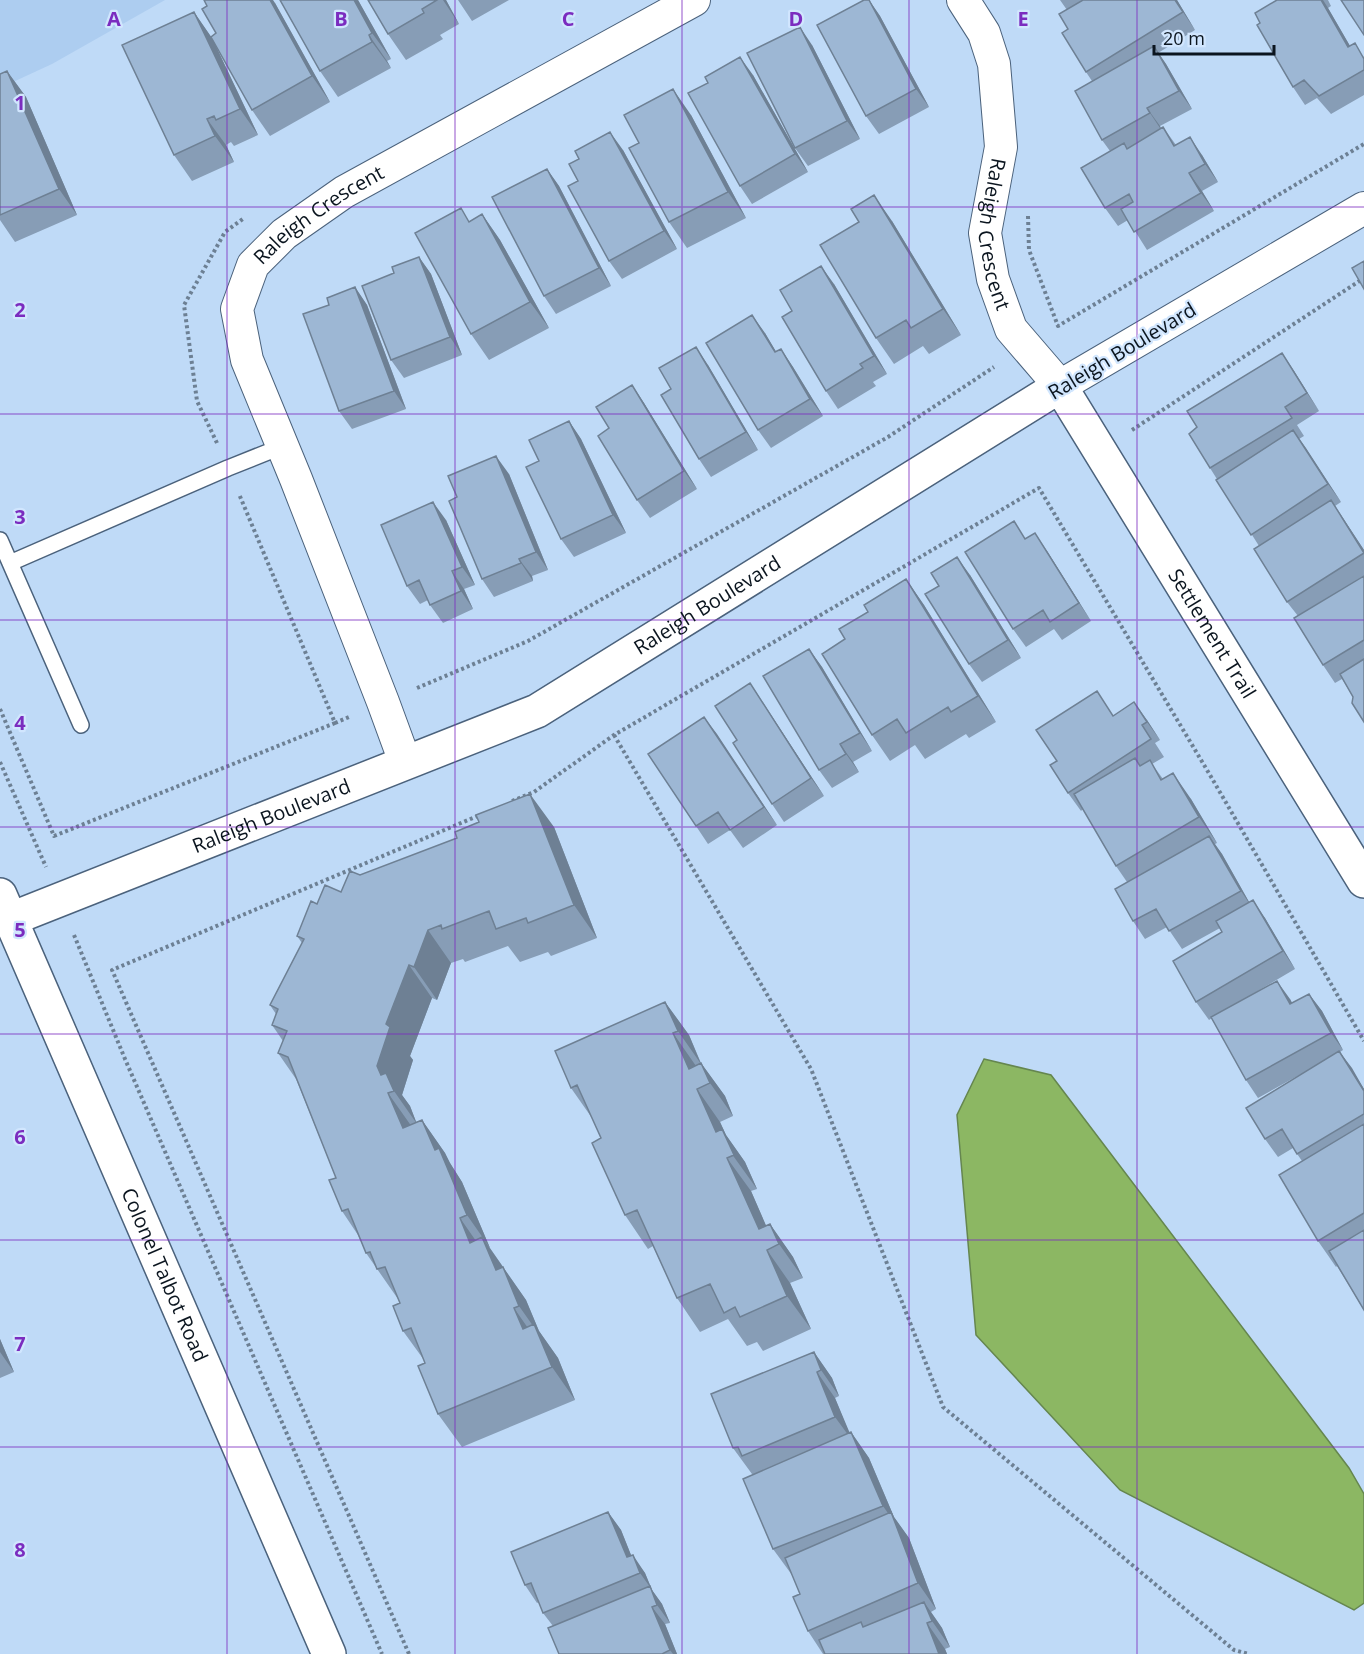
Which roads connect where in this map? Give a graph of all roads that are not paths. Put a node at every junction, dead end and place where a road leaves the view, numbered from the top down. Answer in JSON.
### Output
{"nodes":[{"id":1,"x":694,"y":0,"type":"edge"},
{"id":2,"x":963,"y":0,"type":"edge"},
{"id":3,"x":1364,"y":208,"type":"edge"},
{"id":4,"x":1060,"y":386,"type":"junction"},
{"id":5,"x":283,"y":446,"type":"junction"},
{"id":6,"x":0,"y":540,"type":"edge"},
{"id":7,"x":10,"y":563,"type":"junction"},
{"id":8,"x":81,"y":725,"type":"dead end"},
{"id":9,"x":405,"y":762,"type":"junction"},
{"id":10,"x":1364,"y":881,"type":"edge"},
{"id":11,"x":5,"y":907,"type":"edge"},
{"id":12,"x":329,"y":1654,"type":"edge"}],
"edges":[{"from":1,"to":5,"type":"street","name":"Raleigh Crescent"},
{"from":2,"to":4,"type":"street","name":"Raleigh Crescent"},
{"from":3,"to":4,"type":"street","name":"Raleigh Boulevard"},
{"from":4,"to":9,"type":"street","name":"Raleigh Boulevard"},
{"from":4,"to":10,"type":"street","name":"Settlement Trail"},
{"from":5,"to":7,"type":"lane"},
{"from":5,"to":9,"type":"street","name":"Raleigh Crescent"},
{"from":6,"to":7,"type":"lane"},
{"from":7,"to":8,"type":"lane"},
{"from":9,"to":11,"type":"street","name":"Raleigh Boulevard"},
{"from":11,"to":12,"type":"street","name":"Colonel Talbot Road"}]}
